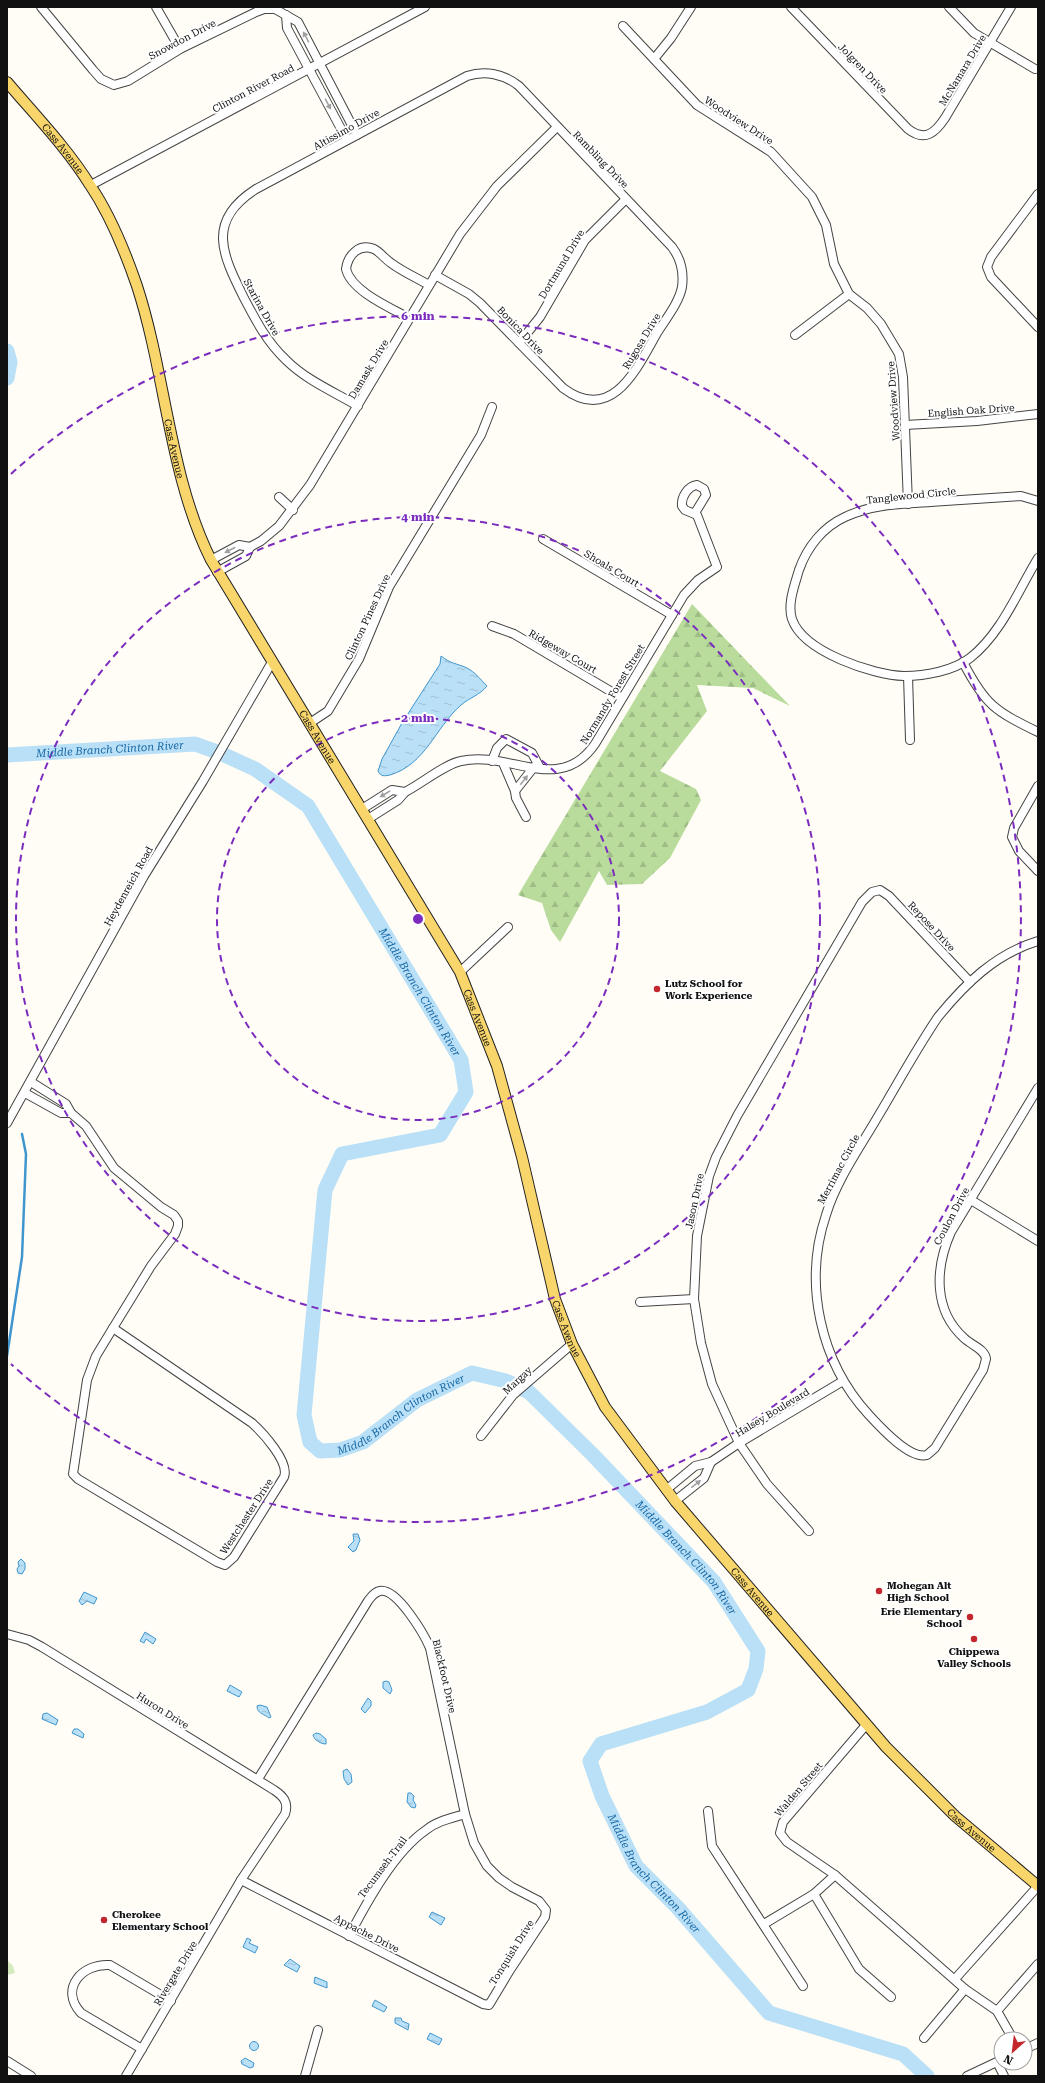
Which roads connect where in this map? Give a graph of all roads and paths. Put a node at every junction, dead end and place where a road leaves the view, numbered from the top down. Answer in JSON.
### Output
{"nodes":[{"id":1,"x":41,"y":7,"type":"edge"},
{"id":2,"x":156,"y":7,"type":"edge"},
{"id":3,"x":425,"y":7,"type":"edge"},
{"id":4,"x":691,"y":7,"type":"edge"},
{"id":5,"x":791,"y":7,"type":"edge"},
{"id":6,"x":949,"y":7,"type":"edge"},
{"id":7,"x":1011,"y":7,"type":"edge"},
{"id":8,"x":286,"y":16,"type":"junction"},
{"id":9,"x":623,"y":26,"type":"dead end"},
{"id":10,"x":990,"y":42,"type":"junction"},
{"id":11,"x":180,"y":50,"type":"junction"},
{"id":12,"x":654,"y":59,"type":"junction"},
{"id":13,"x":320,"y":64,"type":"junction"},
{"id":14,"x":309,"y":69,"type":"junction"},
{"id":15,"x":1035,"y":69,"type":"dead end"},
{"id":16,"x":491,"y":74,"type":"joint"},
{"id":17,"x":7,"y":82,"type":"edge"},
{"id":18,"x":557,"y":127,"type":"junction"},
{"id":19,"x":357,"y":135,"type":"junction"},
{"id":20,"x":925,"y":137,"type":"joint"},
{"id":21,"x":347,"y":140,"type":"junction"},
{"id":22,"x":91,"y":185,"type":"junction"},
{"id":23,"x":1038,"y":194,"type":"edge"},
{"id":24,"x":626,"y":199,"type":"junction"},
{"id":25,"x":224,"y":224,"type":"joint"},
{"id":26,"x":682,"y":272,"type":"joint"},
{"id":27,"x":435,"y":275,"type":"junction"},
{"id":28,"x":429,"y":285,"type":"junction"},
{"id":29,"x":849,"y":294,"type":"junction"},
{"id":30,"x":409,"y":318,"type":"junction"},
{"id":31,"x":1038,"y":327,"type":"edge"},
{"id":32,"x":795,"y":335,"type":"dead end"},
{"id":33,"x":519,"y":343,"type":"junction"},
{"id":34,"x":591,"y":399,"type":"joint"},
{"id":35,"x":358,"y":406,"type":"junction"},
{"id":36,"x":492,"y":407,"type":"dead end"},
{"id":37,"x":1038,"y":414,"type":"edge"},
{"id":38,"x":905,"y":425,"type":"junction"},
{"id":39,"x":279,"y":497,"type":"dead end"},
{"id":40,"x":1038,"y":501,"type":"edge"},
{"id":41,"x":908,"y":504,"type":"junction"},
{"id":42,"x":293,"y":510,"type":"junction"},
{"id":43,"x":694,"y":513,"type":"dead end"},
{"id":44,"x":543,"y":539,"type":"dead end"},
{"id":45,"x":250,"y":547,"type":"junction"},
{"id":46,"x":1038,"y":558,"type":"edge"},
{"id":47,"x":210,"y":560,"type":"junction"},
{"id":48,"x":217,"y":572,"type":"junction"},
{"id":49,"x":672,"y":615,"type":"junction"},
{"id":50,"x":492,"y":626,"type":"dead end"},
{"id":51,"x":272,"y":662,"type":"junction"},
{"id":52,"x":963,"y":662,"type":"junction"},
{"id":53,"x":908,"y":676,"type":"junction"},
{"id":54,"x":622,"y":698,"type":"junction"},
{"id":55,"x":310,"y":723,"type":"junction"},
{"id":56,"x":1038,"y":732,"type":"edge"},
{"id":57,"x":910,"y":740,"type":"dead end"},
{"id":58,"x":492,"y":761,"type":"junction"},
{"id":59,"x":503,"y":763,"type":"junction"},
{"id":60,"x":537,"y":767,"type":"junction"},
{"id":61,"x":1038,"y":786,"type":"edge"},
{"id":62,"x":515,"y":791,"type":"junction"},
{"id":63,"x":405,"y":792,"type":"junction"},
{"id":64,"x":362,"y":809,"type":"junction"},
{"id":65,"x":526,"y":817,"type":"dead end"},
{"id":66,"x":368,"y":819,"type":"junction"},
{"id":67,"x":1038,"y":871,"type":"edge"},
{"id":68,"x":876,"y":890,"type":"joint"},
{"id":69,"x":508,"y":927,"type":"dead end"},
{"id":70,"x":1038,"y":941,"type":"edge"},
{"id":71,"x":460,"y":972,"type":"junction"},
{"id":72,"x":970,"y":982,"type":"junction"},
{"id":73,"x":31,"y":1082,"type":"junction"},
{"id":74,"x":1038,"y":1088,"type":"edge"},
{"id":75,"x":25,"y":1093,"type":"junction"},
{"id":76,"x":52,"y":1095,"type":"junction"},
{"id":77,"x":46,"y":1105,"type":"junction"},
{"id":78,"x":71,"y":1113,"type":"junction"},
{"id":79,"x":7,"y":1123,"type":"edge"},
{"id":80,"x":971,"y":1200,"type":"junction"},
{"id":81,"x":1038,"y":1241,"type":"edge"},
{"id":82,"x":694,"y":1299,"type":"junction"},
{"id":83,"x":640,"y":1302,"type":"dead end"},
{"id":84,"x":113,"y":1328,"type":"junction"},
{"id":85,"x":572,"y":1344,"type":"junction"},
{"id":86,"x":843,"y":1381,"type":"junction"},
{"id":87,"x":482,"y":1436,"type":"dead end"},
{"id":88,"x":739,"y":1443,"type":"junction"},
{"id":89,"x":927,"y":1455,"type":"joint"},
{"id":90,"x":711,"y":1462,"type":"junction"},
{"id":91,"x":666,"y":1490,"type":"junction"},
{"id":92,"x":675,"y":1501,"type":"junction"},
{"id":93,"x":809,"y":1531,"type":"dead end"},
{"id":94,"x":7,"y":1634,"type":"edge"},
{"id":95,"x":866,"y":1725,"type":"junction"},
{"id":96,"x":258,"y":1779,"type":"junction"},
{"id":97,"x":708,"y":1811,"type":"dead end"},
{"id":98,"x":465,"y":1814,"type":"junction"},
{"id":99,"x":280,"y":1820,"type":"joint"},
{"id":100,"x":835,"y":1875,"type":"junction"},
{"id":101,"x":241,"y":1880,"type":"junction"},
{"id":102,"x":1038,"y":1886,"type":"edge"},
{"id":103,"x":814,"y":1894,"type":"junction"},
{"id":104,"x":542,"y":1904,"type":"joint"},
{"id":105,"x":764,"y":1924,"type":"junction"},
{"id":106,"x":349,"y":1936,"type":"junction"},
{"id":107,"x":1038,"y":1964,"type":"edge"},
{"id":108,"x":955,"y":1979,"type":"junction"},
{"id":109,"x":803,"y":1986,"type":"dead end"},
{"id":110,"x":965,"y":1989,"type":"junction"},
{"id":111,"x":891,"y":1997,"type":"dead end"},
{"id":112,"x":171,"y":2001,"type":"junction"},
{"id":113,"x":483,"y":2004,"type":"joint"},
{"id":114,"x":997,"y":2011,"type":"junction"},
{"id":115,"x":318,"y":2030,"type":"dead end"},
{"id":116,"x":1009,"y":2031,"type":"edge"},
{"id":117,"x":924,"y":2038,"type":"dead end"},
{"id":118,"x":142,"y":2049,"type":"junction"},
{"id":119,"x":7,"y":2061,"type":"edge"},
{"id":120,"x":993,"y":2064,"type":"edge"},
{"id":121,"x":31,"y":2076,"type":"edge"},
{"id":122,"x":126,"y":2076,"type":"edge"},
{"id":123,"x":304,"y":2076,"type":"edge"},
{"id":124,"x":967,"y":2076,"type":"edge"}],
"edges":[{"from":1,"to":11,"type":"street","name":"Snowdon Drive"},
{"from":2,"to":11,"type":"street"},
{"from":3,"to":13,"type":"street","name":"Clinton River Road"},
{"from":4,"to":12,"type":"street"},
{"from":5,"to":20,"type":"street","name":"Jolgren Drive"},
{"from":6,"to":10,"type":"street"},
{"from":7,"to":10,"type":"street","name":"McNamara Drive"},
{"from":8,"to":11,"type":"street","name":"Snowdon Drive"},
{"from":13,"to":8,"type":"street","name":"Snowdon Drive","one_way":true},
{"from":8,"to":14,"type":"street"},
{"from":9,"to":12,"type":"street","name":"Woodview Drive"},
{"from":10,"to":15,"type":"street"},
{"from":10,"to":20,"type":"street","name":"McNamara Drive"},
{"from":12,"to":29,"type":"street","name":"Woodview Drive"},
{"from":13,"to":14,"type":"street","name":"Clinton River Road"},
{"from":13,"to":19,"type":"street","name":"Snowdon Drive"},
{"from":14,"to":21,"type":"street","one_way":true},
{"from":14,"to":22,"type":"street","name":"Clinton River Road"},
{"from":16,"to":18,"type":"street","name":"Rambling Drive"},
{"from":16,"to":19,"type":"street","name":"Altissimo Drive"},
{"from":17,"to":22,"type":"main road","name":"Cass Avenue"},
{"from":18,"to":24,"type":"street","name":"Rambling Drive"},
{"from":18,"to":27,"type":"street","name":"Damask Drive"},
{"from":19,"to":21,"type":"street","name":"Altissimo Drive"},
{"from":21,"to":25,"type":"street","name":"Altissimo Drive"},
{"from":22,"to":47,"type":"main road","name":"Cass Avenue"},
{"from":23,"to":31,"type":"street"},
{"from":24,"to":26,"type":"street","name":"Rambling Drive"},
{"from":24,"to":33,"type":"street","name":"Dortmund Drive"},
{"from":25,"to":35,"type":"street","name":"Starina Drive"},
{"from":26,"to":34,"type":"street","name":"Rugosa Drive"},
{"from":27,"to":28,"type":"street","name":"Damask Drive"},
{"from":27,"to":33,"type":"street","name":"Bonica Drive"},
{"from":28,"to":30,"type":"street","name":"Damask Drive"},
{"from":28,"to":30,"type":"street"},
{"from":29,"to":32,"type":"street"},
{"from":29,"to":38,"type":"street","name":"Woodview Drive"},
{"from":30,"to":35,"type":"street","name":"Damask Drive"},
{"from":33,"to":34,"type":"street","name":"Bonica Drive"},
{"from":35,"to":42,"type":"street","name":"Damask Drive"},
{"from":36,"to":55,"type":"street","name":"Clinton Pines Drive"},
{"from":37,"to":38,"type":"street","name":"English Oak Drive"},
{"from":38,"to":41,"type":"street","name":"Woodview Drive"},
{"from":39,"to":42,"type":"street"},
{"from":40,"to":41,"type":"street","name":"Tanglewood Circle"},
{"from":41,"to":53,"type":"street","name":"Tanglewood Circle"},
{"from":42,"to":45,"type":"street","name":"Damask Drive"},
{"from":43,"to":49,"type":"street","name":"Normandy Forest Street"},
{"from":44,"to":49,"type":"street","name":"Shoals Court"},
{"from":45,"to":47,"type":"street","one_way":true},
{"from":45,"to":48,"type":"street","name":"Damask Drive"},
{"from":46,"to":52,"type":"street","name":"Tanglewood Circle"},
{"from":47,"to":48,"type":"main road","name":"Cass Avenue"},
{"from":48,"to":51,"type":"main road","name":"Cass Avenue"},
{"from":49,"to":54,"type":"street","name":"Normandy Forest Street"},
{"from":50,"to":54,"type":"street","name":"Ridgeway Court"},
{"from":51,"to":55,"type":"main road","name":"Cass Avenue"},
{"from":51,"to":73,"type":"street","name":"Heydenreich Road"},
{"from":52,"to":53,"type":"street","name":"Tanglewood Circle"},
{"from":52,"to":56,"type":"street"},
{"from":53,"to":57,"type":"street"},
{"from":54,"to":60,"type":"street","name":"Normandy Forest Street"},
{"from":55,"to":64,"type":"main road","name":"Cass Avenue"},
{"from":58,"to":59,"type":"street","name":"Normandy Forest Street"},
{"from":58,"to":60,"type":"street"},
{"from":58,"to":63,"type":"street","name":"Normandy Forest Street"},
{"from":59,"to":60,"type":"street","name":"Normandy Forest Street"},
{"from":59,"to":62,"type":"street"},
{"from":62,"to":60,"type":"street","one_way":true},
{"from":61,"to":67,"type":"street"},
{"from":62,"to":65,"type":"street"},
{"from":63,"to":64,"type":"street","name":"Normandy Forest Street","one_way":true},
{"from":63,"to":66,"type":"street","name":"Normandy Forest Street"},
{"from":64,"to":66,"type":"main road","name":"Cass Avenue"},
{"from":66,"to":71,"type":"main road","name":"Cass Avenue"},
{"from":68,"to":72,"type":"street","name":"Repose Drive"},
{"from":68,"to":82,"type":"street","name":"Jason Drive"},
{"from":69,"to":71,"type":"street"},
{"from":70,"to":72,"type":"street","name":"Merrimac Circle"},
{"from":71,"to":85,"type":"main road","name":"Cass Avenue"},
{"from":72,"to":86,"type":"street","name":"Merrimac Circle"},
{"from":73,"to":75,"type":"street","name":"Heydenreich Road"},
{"from":73,"to":76,"type":"street","name":"Westchester Drive"},
{"from":74,"to":80,"type":"street","name":"Coulon Drive"},
{"from":75,"to":77,"type":"street","name":"Westchester Drive"},
{"from":75,"to":79,"type":"street","name":"Heydenreich Road"},
{"from":76,"to":77,"type":"street"},
{"from":76,"to":78,"type":"street","name":"Westchester Drive"},
{"from":77,"to":78,"type":"street","name":"Westchester Drive"},
{"from":78,"to":84,"type":"street","name":"Westchester Drive"},
{"from":80,"to":81,"type":"street"},
{"from":80,"to":89,"type":"street","name":"Coulon Drive"},
{"from":82,"to":83,"type":"street"},
{"from":82,"to":88,"type":"street","name":"Jason Drive"},
{"from":84,"to":84,"type":"street","name":"Westchester Drive"},
{"from":85,"to":87,"type":"street","name":"Margay"},
{"from":85,"to":91,"type":"main road","name":"Cass Avenue"},
{"from":86,"to":88,"type":"street","name":"Halsey Boulevard"},
{"from":86,"to":89,"type":"street","name":"Merrimac Circle"},
{"from":88,"to":90,"type":"street","name":"Halsey Boulevard"},
{"from":88,"to":93,"type":"street","name":"Jason Drive"},
{"from":90,"to":91,"type":"street","name":"Halsey Boulevard"},
{"from":92,"to":90,"type":"street","name":"Halsey Boulevard","one_way":true},
{"from":91,"to":92,"type":"main road","name":"Cass Avenue"},
{"from":92,"to":95,"type":"main road","name":"Cass Avenue"},
{"from":94,"to":96,"type":"street","name":"Huron Drive"},
{"from":95,"to":100,"type":"street","name":"Walden Street"},
{"from":95,"to":102,"type":"main road","name":"Cass Avenue"},
{"from":96,"to":98,"type":"street","name":"Blackfoot Drive"},
{"from":96,"to":99,"type":"street","name":"Huron Drive"},
{"from":97,"to":105,"type":"street"},
{"from":98,"to":104,"type":"street","name":"Blackfoot Drive"},
{"from":98,"to":106,"type":"street","name":"Tecumseh Trail"},
{"from":99,"to":101,"type":"street","name":"Rivergate Drive"},
{"from":100,"to":103,"type":"street"},
{"from":100,"to":108,"type":"street","name":"Walden Street"},
{"from":101,"to":106,"type":"street","name":"Appache Drive"},
{"from":101,"to":112,"type":"street","name":"Rivergate Drive"},
{"from":102,"to":108,"type":"street"},
{"from":103,"to":105,"type":"street"},
{"from":103,"to":111,"type":"street"},
{"from":104,"to":113,"type":"street","name":"Tonquish Drive"},
{"from":105,"to":109,"type":"street"},
{"from":106,"to":113,"type":"street","name":"Appache Drive"},
{"from":107,"to":114,"type":"street"},
{"from":108,"to":110,"type":"street","name":"Walden Street"},
{"from":110,"to":114,"type":"street","name":"Walden Street"},
{"from":110,"to":117,"type":"street"},
{"from":112,"to":118,"type":"street","name":"Rivergate Drive"},
{"from":112,"to":118,"type":"street"},
{"from":114,"to":116,"type":"street","name":"Walden Street"},
{"from":115,"to":123,"type":"street"},
{"from":118,"to":122,"type":"street","name":"Rivergate Drive"},
{"from":119,"to":121,"type":"street"},
{"from":120,"to":124,"type":"street"}]}
